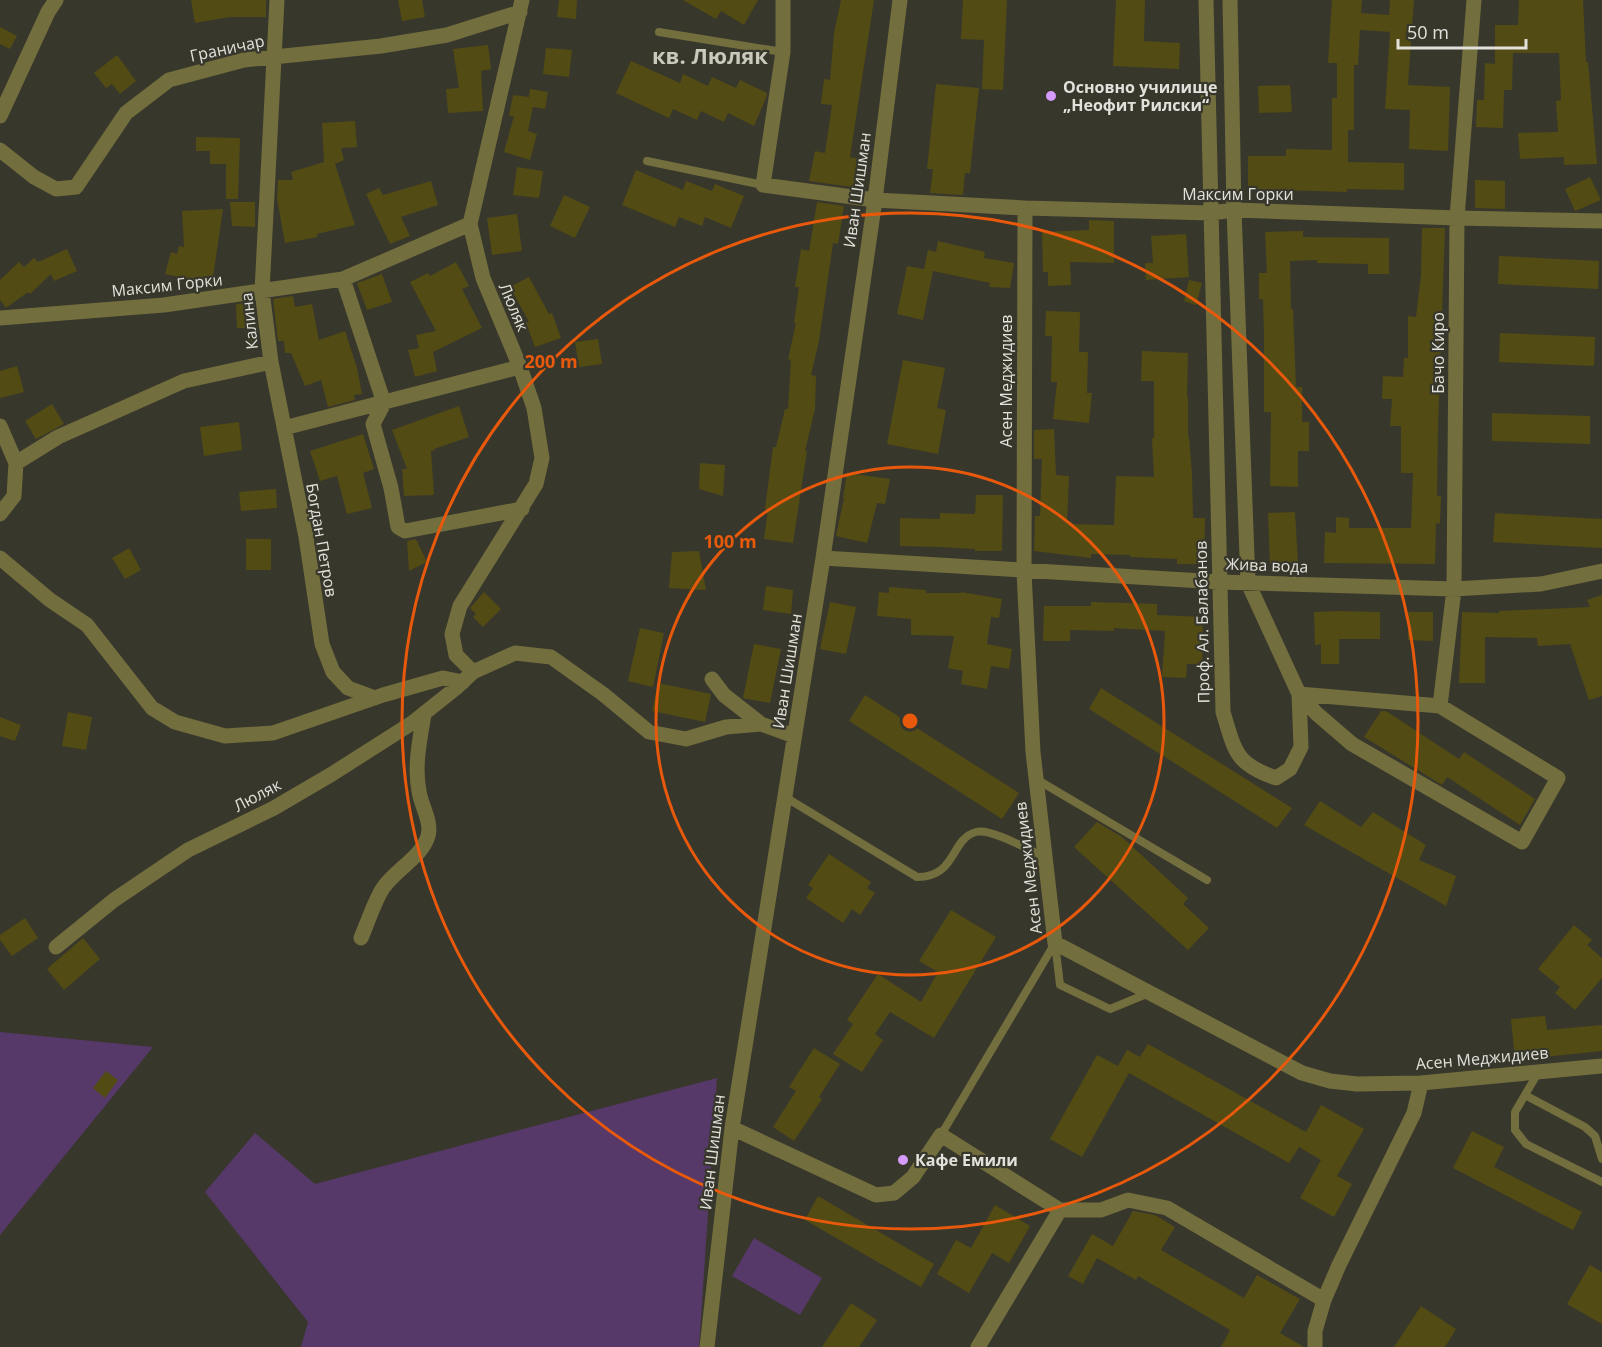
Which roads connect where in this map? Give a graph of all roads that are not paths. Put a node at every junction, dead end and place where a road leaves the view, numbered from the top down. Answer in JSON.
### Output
{"nodes":[{"id":1,"x":56,"y":0,"type":"edge"},
{"id":2,"x":277,"y":0,"type":"edge"},
{"id":3,"x":783,"y":0,"type":"edge"},
{"id":4,"x":900,"y":0,"type":"edge"},
{"id":5,"x":1206,"y":0,"type":"edge"},
{"id":6,"x":1230,"y":0,"type":"edge"},
{"id":7,"x":1474,"y":0,"type":"edge"},
{"id":8,"x":521,"y":6,"type":"edge"},
{"id":9,"x":659,"y":32,"type":"dead end"},
{"id":10,"x":783,"y":52,"type":"junction"},
{"id":11,"x":274,"y":56,"type":"junction"},
{"id":12,"x":0,"y":116,"type":"edge"},
{"id":13,"x":0,"y":150,"type":"edge"},
{"id":14,"x":647,"y":161,"type":"dead end"},
{"id":15,"x":763,"y":185,"type":"junction"},
{"id":16,"x":875,"y":200,"type":"junction"},
{"id":17,"x":1025,"y":208,"type":"junction"},
{"id":18,"x":1234,"y":210,"type":"junction"},
{"id":19,"x":1211,"y":213,"type":"junction"},
{"id":20,"x":1457,"y":218,"type":"junction"},
{"id":21,"x":1602,"y":221,"type":"edge"},
{"id":22,"x":470,"y":224,"type":"junction"},
{"id":23,"x":343,"y":279,"type":"junction"},
{"id":24,"x":262,"y":291,"type":"junction"},
{"id":25,"x":0,"y":318,"type":"edge"},
{"id":26,"x":271,"y":362,"type":"junction"},
{"id":27,"x":520,"y":367,"type":"junction"},
{"id":28,"x":384,"y":403,"type":"junction"},
{"id":29,"x":0,"y":426,"type":"edge"},
{"id":30,"x":284,"y":428,"type":"junction"},
{"id":31,"x":16,"y":463,"type":"junction"},
{"id":32,"x":522,"y":509,"type":"junction"},
{"id":33,"x":0,"y":514,"type":"edge"},
{"id":34,"x":0,"y":558,"type":"edge"},
{"id":35,"x":823,"y":558,"type":"junction"},
{"id":36,"x":1602,"y":571,"type":"edge"},
{"id":37,"x":1024,"y":572,"type":"junction"},
{"id":38,"x":1219,"y":582,"type":"junction"},
{"id":39,"x":1248,"y":583,"type":"junction"},
{"id":40,"x":1454,"y":589,"type":"junction"},
{"id":41,"x":468,"y":677,"type":"junction"},
{"id":42,"x":712,"y":679,"type":"dead end"},
{"id":43,"x":1299,"y":694,"type":"junction"},
{"id":44,"x":375,"y":698,"type":"junction"},
{"id":45,"x":1440,"y":706,"type":"junction"},
{"id":46,"x":424,"y":714,"type":"junction"},
{"id":47,"x":761,"y":724,"type":"junction"},
{"id":48,"x":794,"y":736,"type":"junction"},
{"id":49,"x":1036,"y":778,"type":"junction"},
{"id":50,"x":785,"y":796,"type":"junction"},
{"id":51,"x":1045,"y":857,"type":"junction"},
{"id":52,"x":1207,"y":880,"type":"dead end"},
{"id":53,"x":361,"y":938,"type":"dead end"},
{"id":54,"x":1055,"y":943,"type":"junction"},
{"id":55,"x":57,"y":947,"type":"dead end"},
{"id":56,"x":1150,"y":993,"type":"junction"},
{"id":57,"x":1602,"y":1066,"type":"edge"},
{"id":58,"x":1540,"y":1071,"type":"junction"},
{"id":59,"x":1421,"y":1083,"type":"junction"},
{"id":60,"x":1525,"y":1095,"type":"junction"},
{"id":61,"x":732,"y":1128,"type":"junction"},
{"id":62,"x":941,"y":1136,"type":"junction"},
{"id":63,"x":1602,"y":1159,"type":"edge"},
{"id":64,"x":1602,"y":1182,"type":"edge"},
{"id":65,"x":1060,"y":1210,"type":"junction"},
{"id":66,"x":1324,"y":1300,"type":"junction"},
{"id":67,"x":707,"y":1347,"type":"edge"},
{"id":68,"x":978,"y":1347,"type":"edge"},
{"id":69,"x":1315,"y":1347,"type":"edge"}],
"edges":[{"from":1,"to":12,"type":"street"},
{"from":2,"to":11,"type":"street","name":"Калина"},
{"from":3,"to":10,"type":"street"},
{"from":4,"to":16,"type":"street","name":"Иван Шишман"},
{"from":5,"to":19,"type":"street","name":"Проф. Ал. Балабанов"},
{"from":6,"to":18,"type":"street","name":"Проф. Ал. Балабанов"},
{"from":7,"to":20,"type":"street","name":"Бачо Киро"},
{"from":8,"to":11,"type":"street","name":"Граничар"},
{"from":8,"to":22,"type":"street","name":"Люляк"},
{"from":9,"to":10,"type":"lane"},
{"from":10,"to":15,"type":"street"},
{"from":11,"to":13,"type":"street","name":"Граничар"},
{"from":11,"to":24,"type":"street","name":"Калина"},
{"from":14,"to":15,"type":"lane"},
{"from":15,"to":16,"type":"street","name":"Максим Горки"},
{"from":16,"to":17,"type":"street","name":"Максим Горки"},
{"from":16,"to":35,"type":"street","name":"Иван Шишман"},
{"from":17,"to":19,"type":"street","name":"Максим Горки"},
{"from":17,"to":37,"type":"street","name":"Асен Меджидиев"},
{"from":18,"to":19,"type":"street","name":"Максим Горки"},
{"from":18,"to":20,"type":"street","name":"Максим Горки"},
{"from":18,"to":39,"type":"street","name":"Проф. Ал. Балабанов"},
{"from":19,"to":38,"type":"street","name":"Проф. Ал. Балабанов"},
{"from":20,"to":21,"type":"street","name":"Максим Горки"},
{"from":20,"to":40,"type":"street","name":"Бачо Киро"},
{"from":22,"to":23,"type":"street","name":"Максим Горки"},
{"from":22,"to":27,"type":"street","name":"Люляк"},
{"from":23,"to":24,"type":"street","name":"Максим Горки"},
{"from":23,"to":28,"type":"street"},
{"from":24,"to":25,"type":"street","name":"Максим Горки"},
{"from":24,"to":26,"type":"street","name":"Калина"},
{"from":26,"to":30,"type":"street","name":"Богдан Петров"},
{"from":26,"to":31,"type":"street","name":"Калина"},
{"from":27,"to":28,"type":"street"},
{"from":27,"to":32,"type":"street","name":"Люляк"},
{"from":28,"to":30,"type":"street"},
{"from":28,"to":32,"type":"street"},
{"from":29,"to":31,"type":"street"},
{"from":30,"to":44,"type":"street","name":"Богдан Петров"},
{"from":31,"to":33,"type":"street"},
{"from":32,"to":41,"type":"street","name":"Люляк"},
{"from":34,"to":44,"type":"street"},
{"from":35,"to":37,"type":"street","name":"Жива вода"},
{"from":35,"to":48,"type":"street","name":"Иван Шишман"},
{"from":36,"to":40,"type":"street","name":"Жива вода"},
{"from":37,"to":38,"type":"street","name":"Жива вода"},
{"from":37,"to":49,"type":"street","name":"Асен Меджидиев"},
{"from":38,"to":39,"type":"street","name":"Жива вода"},
{"from":38,"to":43,"type":"street","name":"Проф. Ал. Балабанов"},
{"from":39,"to":40,"type":"street","name":"Жива вода"},
{"from":39,"to":43,"type":"street","name":"Проф. Ал. Балабанов"},
{"from":40,"to":45,"type":"street","name":"Бачо Киро"},
{"from":41,"to":44,"type":"street"},
{"from":41,"to":46,"type":"street","name":"Люляк"},
{"from":41,"to":47,"type":"street","name":"Люляк"},
{"from":42,"to":47,"type":"street"},
{"from":43,"to":45,"type":"street"},
{"from":43,"to":45,"type":"street"},
{"from":46,"to":53,"type":"street"},
{"from":46,"to":55,"type":"street","name":"Люляк"},
{"from":47,"to":48,"type":"street","name":"Люляк"},
{"from":48,"to":50,"type":"street","name":"Иван Шишман"},
{"from":49,"to":51,"type":"street","name":"Асен Меджидиев"},
{"from":49,"to":52,"type":"lane"},
{"from":50,"to":51,"type":"lane"},
{"from":50,"to":61,"type":"street","name":"Иван Шишман"},
{"from":51,"to":54,"type":"street","name":"Асен Меджидиев"},
{"from":54,"to":56,"type":"street","name":"Асен Меджидиев"},
{"from":54,"to":56,"type":"lane"},
{"from":54,"to":62,"type":"lane"},
{"from":56,"to":59,"type":"street","name":"Асен Меджидиев"},
{"from":57,"to":58,"type":"street","name":"Асен Меджидиев"},
{"from":58,"to":59,"type":"street","name":"Асен Меджидиев"},
{"from":58,"to":60,"type":"lane"},
{"from":59,"to":66,"type":"street"},
{"from":60,"to":63,"type":"lane"},
{"from":60,"to":64,"type":"lane"},
{"from":61,"to":62,"type":"street"},
{"from":61,"to":67,"type":"street","name":"Иван Шишман"},
{"from":62,"to":65,"type":"street"},
{"from":65,"to":66,"type":"street"},
{"from":65,"to":68,"type":"street"},
{"from":66,"to":69,"type":"street"}]}
